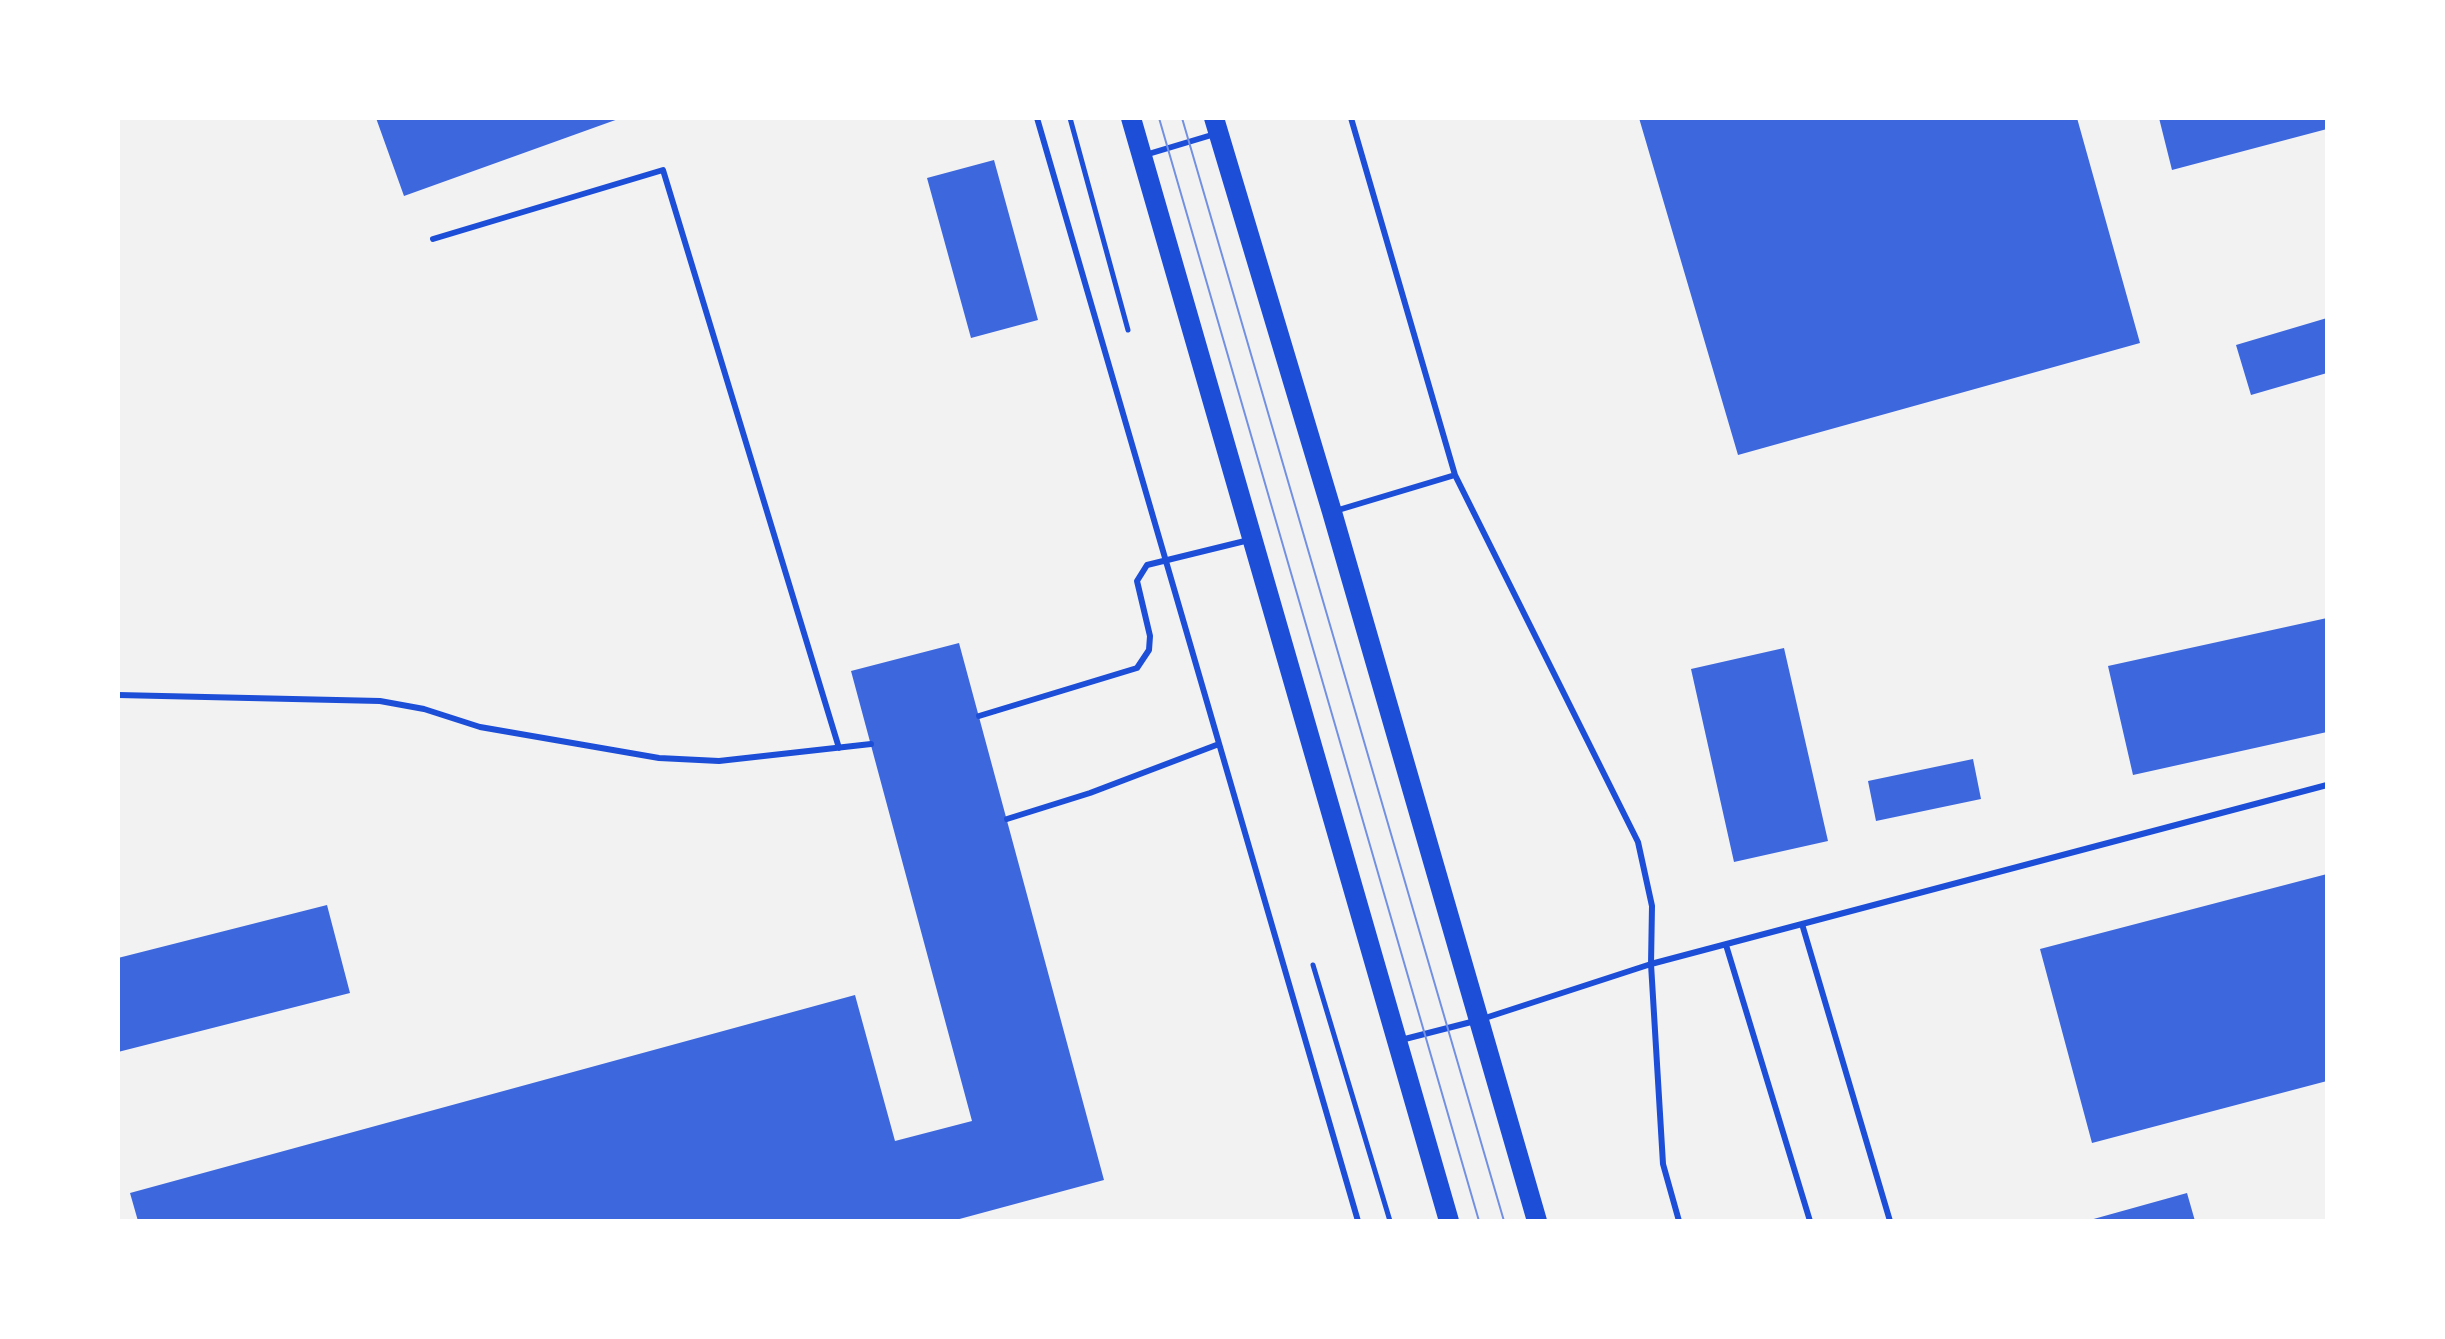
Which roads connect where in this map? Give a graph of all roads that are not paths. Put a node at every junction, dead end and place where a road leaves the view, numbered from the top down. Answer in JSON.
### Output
{"nodes":[{"id":1,"x":1037,"y":118,"type":"edge"},
{"id":2,"x":1131,"y":118,"type":"edge"},
{"id":3,"x":1351,"y":118,"type":"edge"},
{"id":4,"x":1216,"y":126,"type":"edge"},
{"id":5,"x":1142,"y":156,"type":"junction"},
{"id":6,"x":433,"y":239,"type":"dead end"},
{"id":7,"x":1455,"y":475,"type":"junction"},
{"id":8,"x":1332,"y":512,"type":"junction"},
{"id":9,"x":1252,"y":539,"type":"junction"},
{"id":10,"x":1165,"y":559,"type":"junction"},
{"id":11,"x":118,"y":695,"type":"edge"},
{"id":12,"x":979,"y":716,"type":"dead end"},
{"id":13,"x":871,"y":744,"type":"dead end"},
{"id":14,"x":1219,"y":744,"type":"junction"},
{"id":15,"x":839,"y":748,"type":"junction"},
{"id":16,"x":2327,"y":785,"type":"edge"},
{"id":17,"x":1007,"y":819,"type":"dead end"},
{"id":18,"x":1802,"y":924,"type":"junction"},
{"id":19,"x":1726,"y":945,"type":"junction"},
{"id":20,"x":1651,"y":964,"type":"junction"},
{"id":21,"x":1479,"y":1020,"type":"junction"},
{"id":22,"x":1397,"y":1041,"type":"junction"},
{"id":23,"x":1358,"y":1221,"type":"edge"},
{"id":24,"x":1449,"y":1221,"type":"edge"},
{"id":25,"x":1537,"y":1221,"type":"edge"},
{"id":26,"x":1679,"y":1221,"type":"edge"},
{"id":27,"x":1810,"y":1221,"type":"edge"},
{"id":28,"x":1890,"y":1221,"type":"edge"}],
"edges":[{"from":1,"to":10,"type":"lane"},
{"from":2,"to":5,"type":"main road"},
{"from":3,"to":7,"type":"lane"},
{"from":4,"to":5,"type":"lane"},
{"from":4,"to":8,"type":"main road"},
{"from":5,"to":9,"type":"main road"},
{"from":6,"to":15,"type":"lane"},
{"from":7,"to":8,"type":"lane"},
{"from":7,"to":20,"type":"lane"},
{"from":8,"to":21,"type":"main road"},
{"from":9,"to":10,"type":"lane"},
{"from":9,"to":22,"type":"main road"},
{"from":10,"to":12,"type":"lane"},
{"from":10,"to":14,"type":"lane"},
{"from":11,"to":15,"type":"lane"},
{"from":13,"to":15,"type":"lane"},
{"from":14,"to":17,"type":"lane"},
{"from":14,"to":23,"type":"lane"},
{"from":16,"to":18,"type":"lane"},
{"from":18,"to":19,"type":"lane"},
{"from":18,"to":28,"type":"lane"},
{"from":19,"to":20,"type":"lane"},
{"from":19,"to":27,"type":"lane"},
{"from":20,"to":21,"type":"lane"},
{"from":20,"to":26,"type":"lane"},
{"from":21,"to":22,"type":"lane"},
{"from":21,"to":25,"type":"main road"},
{"from":22,"to":24,"type":"main road"}]}
